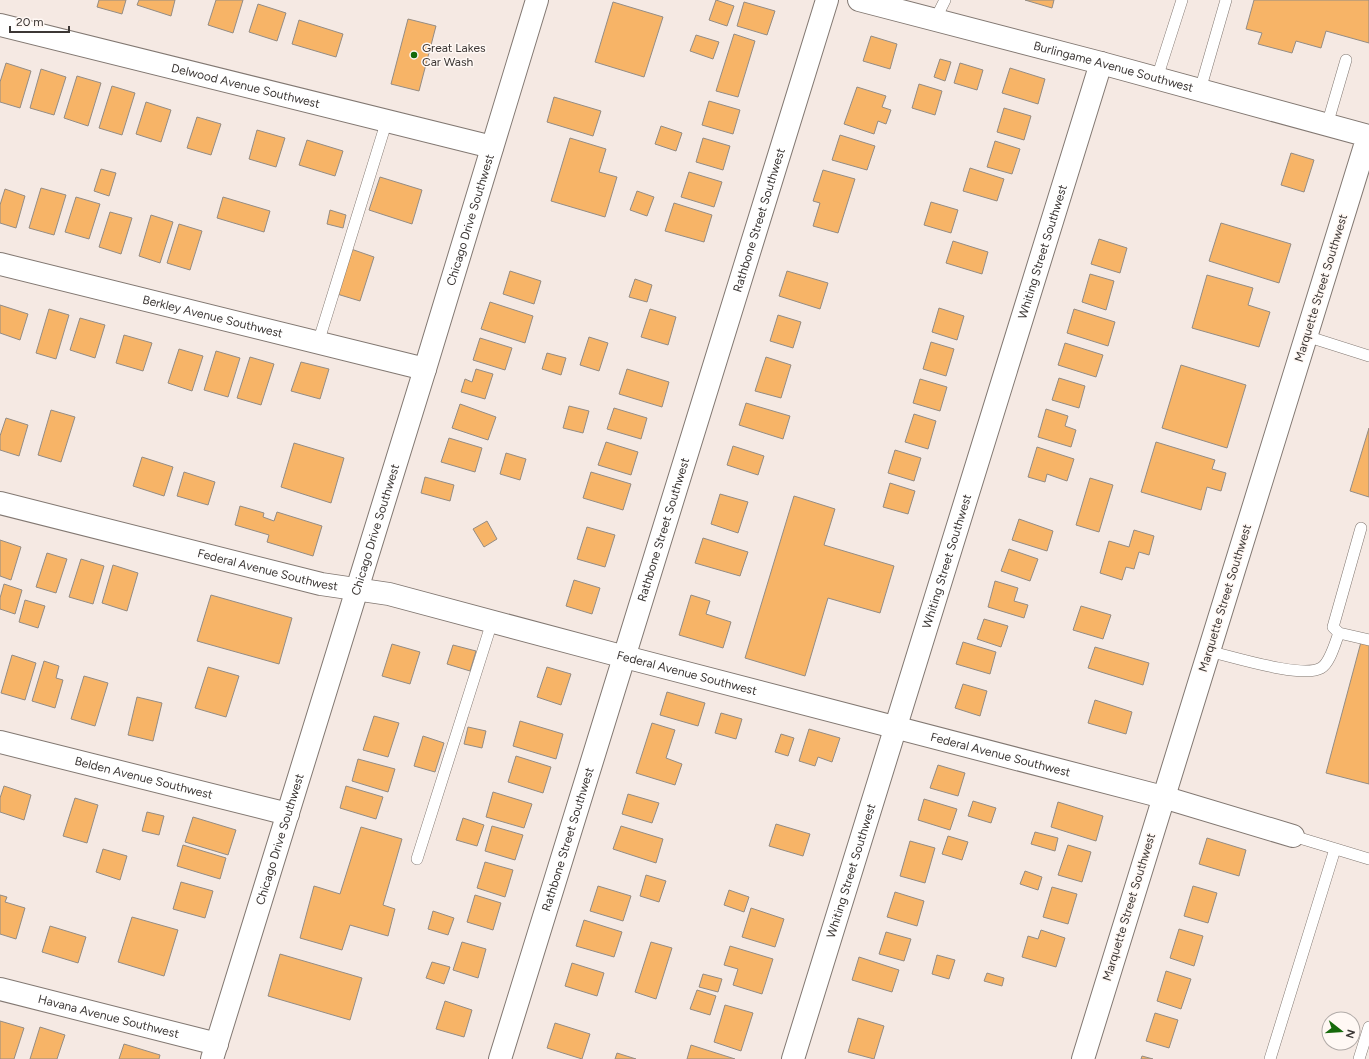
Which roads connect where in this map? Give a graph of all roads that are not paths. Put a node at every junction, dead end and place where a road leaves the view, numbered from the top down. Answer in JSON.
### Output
{"nodes":[{"id":1,"x":537,"y":0,"type":"edge"},
{"id":2,"x":827,"y":0,"type":"edge"},
{"id":3,"x":859,"y":0,"type":"edge"},
{"id":4,"x":945,"y":0,"type":"edge"},
{"id":5,"x":1182,"y":0,"type":"edge"},
{"id":6,"x":1226,"y":0,"type":"edge"},
{"id":7,"x":935,"y":20,"type":"junction"},
{"id":8,"x":0,"y":25,"type":"edge"},
{"id":9,"x":1346,"y":60,"type":"dead end"},
{"id":10,"x":1101,"y":63,"type":"junction"},
{"id":11,"x":1156,"y":78,"type":"junction"},
{"id":12,"x":1200,"y":90,"type":"junction"},
{"id":13,"x":387,"y":120,"type":"junction"},
{"id":14,"x":1327,"y":125,"type":"junction"},
{"id":15,"x":1368,"y":136,"type":"edge"},
{"id":16,"x":492,"y":147,"type":"junction"},
{"id":17,"x":0,"y":264,"type":"edge"},
{"id":18,"x":1306,"y":336,"type":"junction"},
{"id":19,"x":318,"y":343,"type":"junction"},
{"id":20,"x":1369,"y":356,"type":"edge"},
{"id":21,"x":426,"y":370,"type":"junction"},
{"id":22,"x":0,"y":503,"type":"edge"},
{"id":23,"x":1361,"y":528,"type":"dead end"},
{"id":24,"x":358,"y":589,"type":"junction"},
{"id":25,"x":492,"y":622,"type":"junction"},
{"id":26,"x":1339,"y":633,"type":"junction"},
{"id":27,"x":1369,"y":640,"type":"edge"},
{"id":28,"x":1208,"y":651,"type":"junction"},
{"id":29,"x":625,"y":657,"type":"junction"},
{"id":30,"x":897,"y":727,"type":"junction"},
{"id":31,"x":0,"y":742,"type":"edge"},
{"id":32,"x":1163,"y":797,"type":"junction"},
{"id":33,"x":288,"y":814,"type":"junction"},
{"id":34,"x":1293,"y":836,"type":"joint"},
{"id":35,"x":1335,"y":849,"type":"junction"},
{"id":36,"x":417,"y":859,"type":"dead end"},
{"id":37,"x":1369,"y":859,"type":"edge"},
{"id":38,"x":0,"y":989,"type":"edge"},
{"id":39,"x":1369,"y":1027,"type":"edge"},
{"id":40,"x":215,"y":1051,"type":"edge"},
{"id":41,"x":500,"y":1059,"type":"edge"},
{"id":42,"x":793,"y":1059,"type":"edge"},
{"id":43,"x":1083,"y":1059,"type":"edge"},
{"id":44,"x":1270,"y":1059,"type":"edge"},
{"id":45,"x":1359,"y":1059,"type":"edge"}],
"edges":[{"from":1,"to":16,"type":"street","name":"Chicago Drive Southwest"},
{"from":2,"to":29,"type":"street","name":"Rathbone Street Southwest"},
{"from":3,"to":7,"type":"street","name":"Burlingame Avenue Southwest"},
{"from":4,"to":7,"type":"lane"},
{"from":5,"to":11,"type":"lane"},
{"from":6,"to":12,"type":"lane"},
{"from":7,"to":10,"type":"street","name":"Burlingame Avenue Southwest"},
{"from":8,"to":13,"type":"street","name":"Delwood Avenue Southwest"},
{"from":9,"to":14,"type":"lane"},
{"from":10,"to":11,"type":"street","name":"Burlingame Avenue Southwest"},
{"from":10,"to":30,"type":"street","name":"Whiting Street Southwest"},
{"from":11,"to":12,"type":"street","name":"Burlingame Avenue Southwest"},
{"from":12,"to":14,"type":"street","name":"Burlingame Avenue Southwest"},
{"from":13,"to":16,"type":"street","name":"Delwood Avenue Southwest"},
{"from":13,"to":19,"type":"lane"},
{"from":14,"to":15,"type":"street","name":"Burlingame Avenue Southwest"},
{"from":15,"to":18,"type":"street","name":"Marquette Street Southwest"},
{"from":16,"to":21,"type":"street","name":"Chicago Drive Southwest"},
{"from":17,"to":19,"type":"street","name":"Berkley Avenue Southwest"},
{"from":18,"to":20,"type":"lane"},
{"from":18,"to":28,"type":"street","name":"Marquette Street Southwest"},
{"from":19,"to":21,"type":"street","name":"Berkley Avenue Southwest"},
{"from":21,"to":24,"type":"street","name":"Chicago Drive Southwest"},
{"from":22,"to":24,"type":"street","name":"Federal Avenue Southwest"},
{"from":23,"to":26,"type":"lane"},
{"from":24,"to":25,"type":"street","name":"Federal Avenue Southwest"},
{"from":24,"to":33,"type":"street","name":"Chicago Drive Southwest"},
{"from":25,"to":29,"type":"street","name":"Federal Avenue Southwest"},
{"from":25,"to":36,"type":"lane"},
{"from":26,"to":27,"type":"lane"},
{"from":26,"to":28,"type":"lane"},
{"from":28,"to":32,"type":"street","name":"Marquette Street Southwest"},
{"from":29,"to":30,"type":"street","name":"Federal Avenue Southwest"},
{"from":29,"to":41,"type":"street","name":"Rathbone Street Southwest"},
{"from":30,"to":32,"type":"street","name":"Federal Avenue Southwest"},
{"from":30,"to":42,"type":"street","name":"Whiting Street Southwest"},
{"from":31,"to":33,"type":"street","name":"Belden Avenue Southwest"},
{"from":32,"to":34,"type":"street","name":"Federal Avenue Southwest"},
{"from":32,"to":43,"type":"street","name":"Marquette Street Southwest"},
{"from":33,"to":40,"type":"street","name":"Chicago Drive Southwest"},
{"from":34,"to":35,"type":"lane","name":"Federal Avenue Southwest"},
{"from":35,"to":37,"type":"lane","name":"Federal Avenue Southwest"},
{"from":35,"to":44,"type":"lane"},
{"from":38,"to":40,"type":"street","name":"Havana Avenue Southwest"},
{"from":39,"to":45,"type":"lane"}]}
